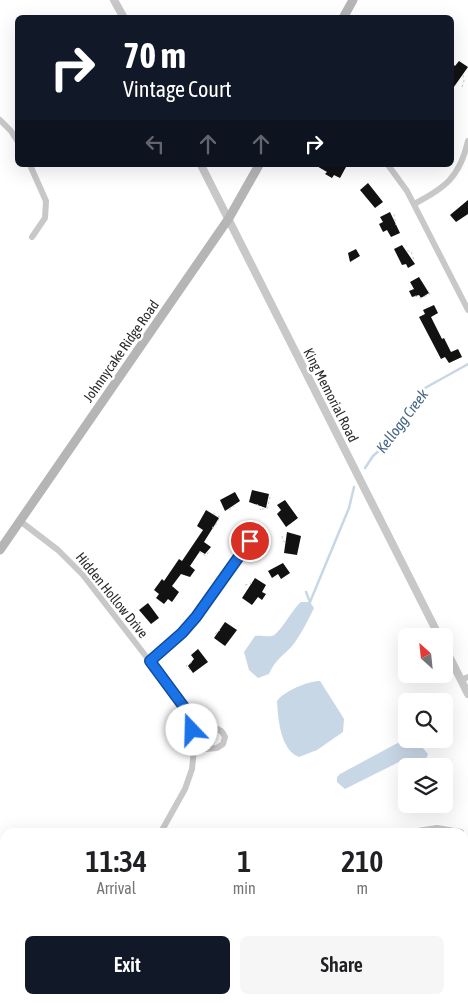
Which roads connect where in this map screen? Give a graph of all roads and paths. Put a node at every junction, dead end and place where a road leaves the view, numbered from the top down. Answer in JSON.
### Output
{"nodes":[{"id":1,"x":114,"y":0,"type":"edge"},
{"id":2,"x":353,"y":0,"type":"edge"},
{"id":3,"x":122,"y":15,"type":"edge"},
{"id":4,"x":345,"y":15,"type":"edge"},
{"id":5,"x":463,"y":75,"type":"dead end"},
{"id":6,"x":462,"y":87,"type":"dead end"},
{"id":7,"x":0,"y":120,"type":"edge"},
{"id":8,"x":15,"y":136,"type":"edge"},
{"id":9,"x":468,"y":141,"type":"edge"},
{"id":10,"x":31,"y":167,"type":"edge"},
{"id":11,"x":202,"y":167,"type":"edge"},
{"id":12,"x":259,"y":167,"type":"edge"},
{"id":13,"x":389,"y":167,"type":"edge"},
{"id":14,"x":414,"y":204,"type":"junction"},
{"id":15,"x":394,"y":214,"type":"dead end"},
{"id":16,"x":229,"y":218,"type":"junction"},
{"id":17,"x":396,"y":225,"type":"dead end"},
{"id":18,"x":32,"y":237,"type":"dead end"},
{"id":19,"x":407,"y":251,"type":"dead end"},
{"id":20,"x":414,"y":260,"type":"dead end"},
{"id":21,"x":428,"y":290,"type":"dead end"},
{"id":22,"x":415,"y":296,"type":"dead end"},
{"id":23,"x":468,"y":310,"type":"edge"},
{"id":24,"x":271,"y":494,"type":"dead end"},
{"id":25,"x":257,"y":504,"type":"dead end"},
{"id":26,"x":234,"y":506,"type":"dead end"},
{"id":27,"x":229,"y":510,"type":"dead end"},
{"id":28,"x":213,"y":513,"type":"dead end"},
{"id":29,"x":20,"y":520,"type":"junction"},
{"id":30,"x":212,"y":527,"type":"dead end"},
{"id":31,"x":282,"y":536,"type":"dead end"},
{"id":32,"x":250,"y":541,"type":"dead end"},
{"id":33,"x":287,"y":543,"type":"dead end"},
{"id":34,"x":0,"y":550,"type":"edge"},
{"id":35,"x":209,"y":551,"type":"dead end"},
{"id":36,"x":200,"y":552,"type":"dead end"},
{"id":37,"x":252,"y":583,"type":"dead end"},
{"id":38,"x":245,"y":585,"type":"dead end"},
{"id":39,"x":435,"y":628,"type":"edge"},
{"id":40,"x":220,"y":630,"type":"dead end"},
{"id":41,"x":215,"y":634,"type":"dead end"},
{"id":42,"x":453,"y":660,"type":"edge"},
{"id":43,"x":150,"y":661,"type":"junction"},
{"id":44,"x":192,"y":662,"type":"dead end"},
{"id":45,"x":190,"y":670,"type":"dead end"},
{"id":46,"x":464,"y":678,"type":"edge"},
{"id":47,"x":468,"y":694,"type":"edge"},
{"id":48,"x":192,"y":730,"type":"junction"},
{"id":49,"x":194,"y":750,"type":"junction"},
{"id":50,"x":163,"y":828,"type":"edge"}],
"edges":[{"from":1,"to":3,"type":"street"},
{"from":2,"to":4,"type":"main road"},
{"from":5,"to":6,"type":"path"},
{"from":7,"to":8,"type":"street"},
{"from":9,"to":14,"type":"street"},
{"from":10,"to":18,"type":"street"},
{"from":11,"to":16,"type":"street","name":"King Memorial Road"},
{"from":12,"to":16,"type":"main road","name":"Johnnycake Ridge Road"},
{"from":13,"to":14,"type":"street"},
{"from":14,"to":23,"type":"street"},
{"from":15,"to":17,"type":"path"},
{"from":16,"to":29,"type":"main road","name":"Johnnycake Ridge Road"},
{"from":16,"to":39,"type":"street","name":"King Memorial Road"},
{"from":19,"to":20,"type":"path"},
{"from":21,"to":22,"type":"path"},
{"from":24,"to":25,"type":"path"},
{"from":26,"to":27,"type":"path"},
{"from":28,"to":30,"type":"path"},
{"from":29,"to":34,"type":"main road","name":"Johnnycake Ridge Road"},
{"from":29,"to":43,"type":"street","name":"Hidden Hollow Drive"},
{"from":31,"to":33,"type":"path"},
{"from":32,"to":43,"type":"street"},
{"from":35,"to":36,"type":"path"},
{"from":37,"to":38,"type":"path"},
{"from":40,"to":41,"type":"path"},
{"from":42,"to":46,"type":"street"},
{"from":43,"to":48,"type":"street","name":"Hidden Hollow Drive"},
{"from":44,"to":45,"type":"path"},
{"from":46,"to":47,"type":"street"},
{"from":48,"to":49,"type":"street","name":"Hidden Hollow Drive"},
{"from":48,"to":49,"type":"street"},
{"from":49,"to":50,"type":"street","name":"Hidden Hollow Drive"}]}
